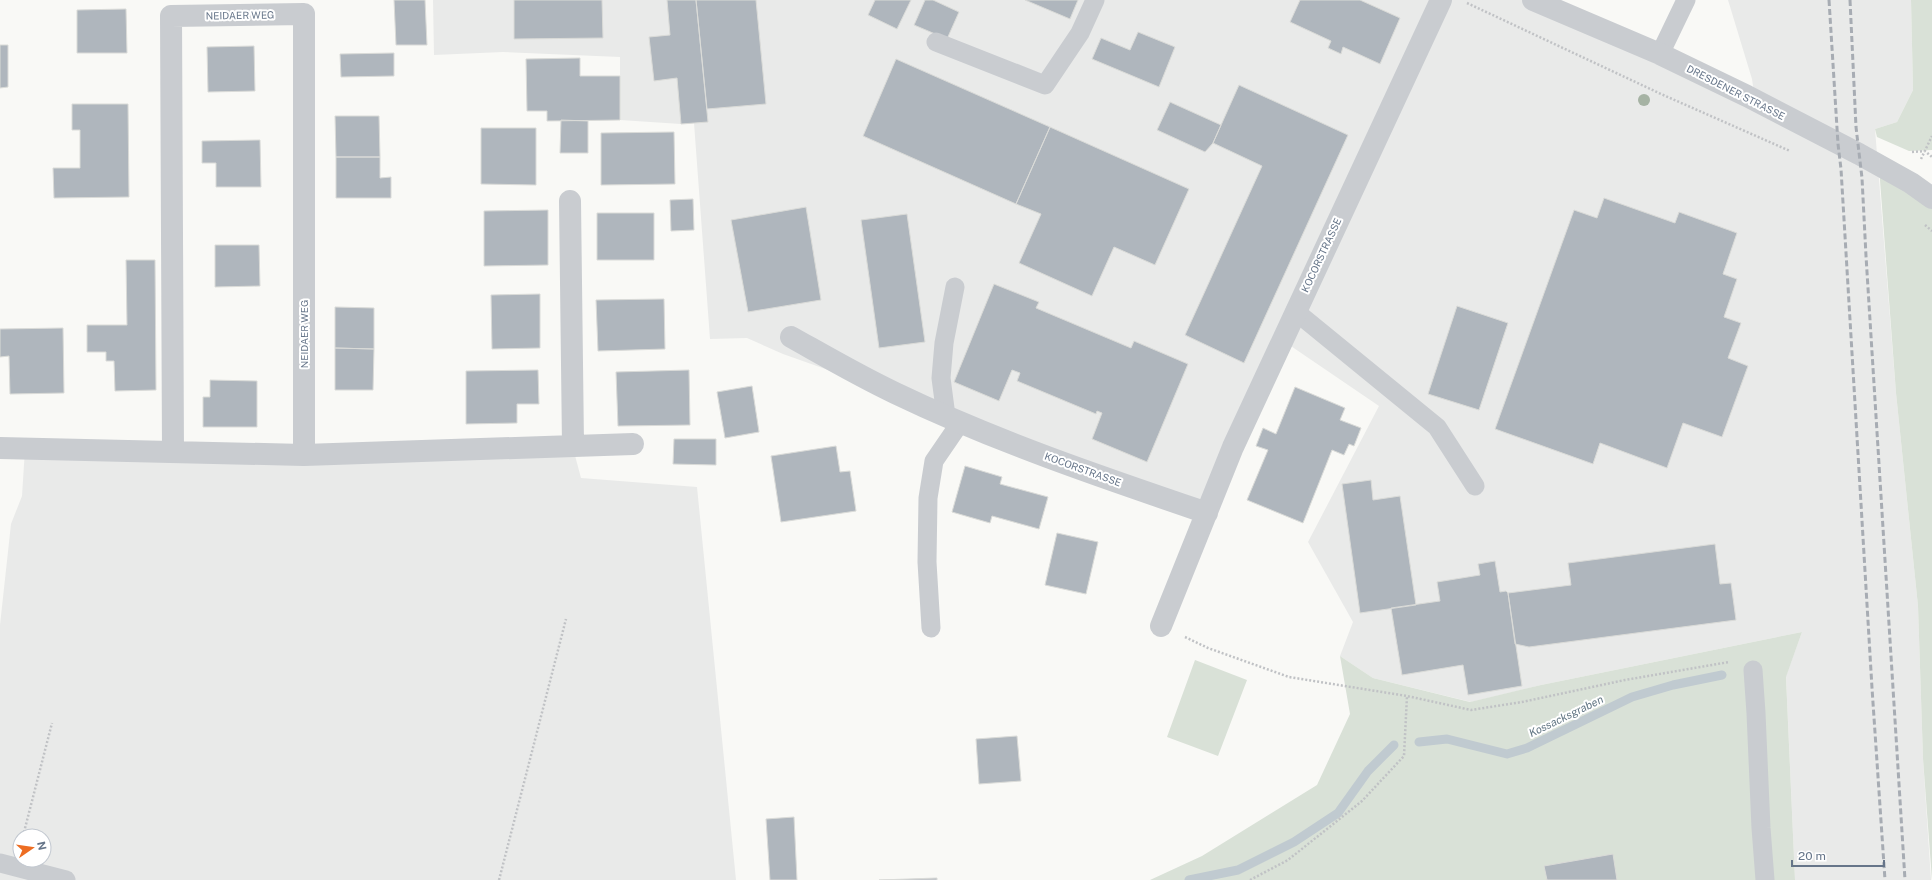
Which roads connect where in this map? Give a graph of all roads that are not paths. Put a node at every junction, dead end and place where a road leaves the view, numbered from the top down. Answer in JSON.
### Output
{"nodes":[{"id":1,"x":1095,"y":0,"type":"edge"},
{"id":2,"x":1441,"y":0,"type":"edge"},
{"id":3,"x":1533,"y":0,"type":"edge"},
{"id":4,"x":1686,"y":0,"type":"edge"},
{"id":5,"x":936,"y":42,"type":"dead end"},
{"id":6,"x":1660,"y":54,"type":"junction"},
{"id":7,"x":1932,"y":198,"type":"edge"},
{"id":8,"x":570,"y":201,"type":"dead end"},
{"id":9,"x":955,"y":286,"type":"dead end"},
{"id":10,"x":1295,"y":311,"type":"junction"},
{"id":11,"x":791,"y":337,"type":"dead end"},
{"id":12,"x":953,"y":420,"type":"junction"},
{"id":13,"x":633,"y":444,"type":"dead end"},
{"id":14,"x":573,"y":445,"type":"junction"},
{"id":15,"x":0,"y":448,"type":"edge"},
{"id":16,"x":173,"y":451,"type":"junction"},
{"id":17,"x":304,"y":455,"type":"junction"},
{"id":18,"x":1475,"y":486,"type":"dead end"},
{"id":19,"x":1207,"y":513,"type":"junction"},
{"id":20,"x":1161,"y":626,"type":"road end"},
{"id":21,"x":932,"y":628,"type":"dead end"},
{"id":22,"x":1753,"y":670,"type":"road end"},
{"id":23,"x":0,"y":863,"type":"edge"},
{"id":24,"x":66,"y":880,"type":"edge"},
{"id":25,"x":1765,"y":880,"type":"edge"}],
"edges":[{"from":1,"to":5,"type":"lane"},
{"from":2,"to":10,"type":"street","name":"KOCORSTRASSE"},
{"from":3,"to":6,"type":"street","name":"DRESDENER STRASSE"},
{"from":4,"to":6,"type":"lane"},
{"from":6,"to":7,"type":"street","name":"DRESDENER STRASSE"},
{"from":8,"to":14,"type":"street"},
{"from":9,"to":12,"type":"lane"},
{"from":10,"to":18,"type":"lane"},
{"from":10,"to":19,"type":"street","name":"KOCORSTRASSE"},
{"from":11,"to":12,"type":"street","name":"KOCORSTRASSE"},
{"from":12,"to":19,"type":"street","name":"KOCORSTRASSE"},
{"from":12,"to":21,"type":"lane"},
{"from":13,"to":14,"type":"street"},
{"from":14,"to":17,"type":"street"},
{"from":15,"to":16,"type":"street"},
{"from":16,"to":17,"type":"street"},
{"from":16,"to":17,"type":"street","name":"NEIDAER WEG"},
{"from":19,"to":20,"type":"street","name":"KOCORSTRASSE"},
{"from":22,"to":25,"type":"lane"},
{"from":23,"to":24,"type":"lane"}]}
